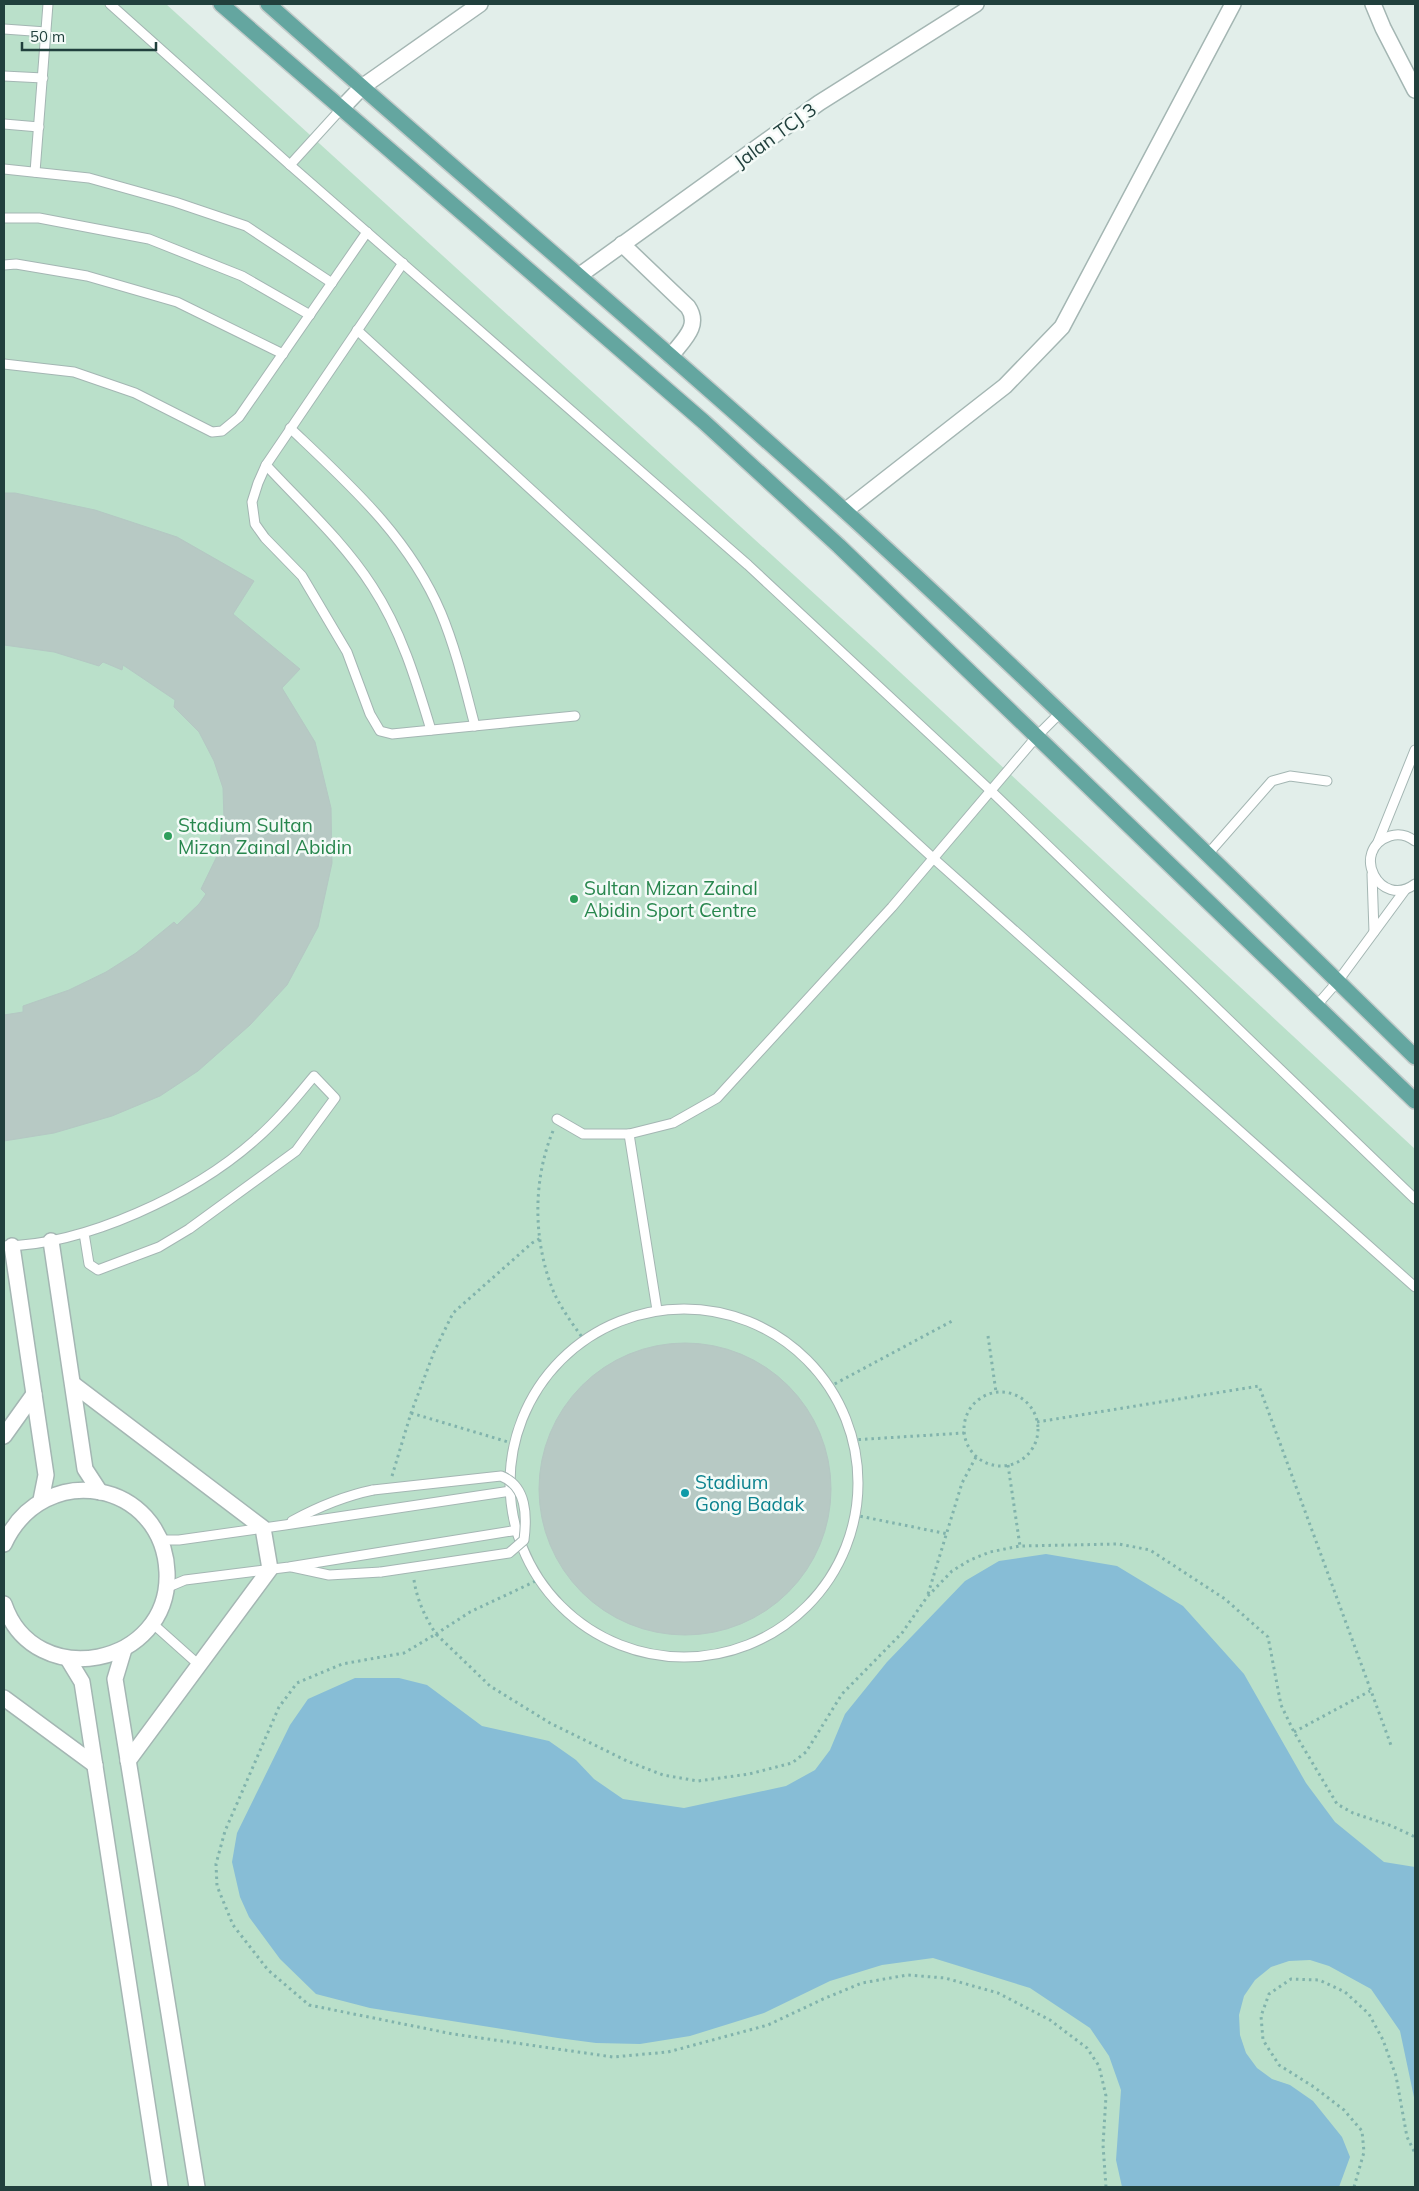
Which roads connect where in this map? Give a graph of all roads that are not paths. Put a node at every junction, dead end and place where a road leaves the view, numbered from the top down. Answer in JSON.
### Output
{"nodes":[{"id":1,"x":48,"y":4,"type":"edge"},
{"id":2,"x":110,"y":4,"type":"edge"},
{"id":3,"x":221,"y":4,"type":"edge"},
{"id":4,"x":268,"y":4,"type":"edge"},
{"id":5,"x":480,"y":4,"type":"edge"},
{"id":6,"x":976,"y":4,"type":"edge"},
{"id":7,"x":1233,"y":4,"type":"edge"},
{"id":8,"x":1373,"y":4,"type":"edge"},
{"id":9,"x":4,"y":29,"type":"edge"},
{"id":10,"x":46,"y":32,"type":"junction"},
{"id":11,"x":4,"y":76,"type":"edge"},
{"id":12,"x":43,"y":78,"type":"junction"},
{"id":13,"x":362,"y":87,"type":"junction"},
{"id":14,"x":1415,"y":90,"type":"edge"},
{"id":15,"x":341,"y":109,"type":"junction"},
{"id":16,"x":4,"y":124,"type":"edge"},
{"id":17,"x":39,"y":128,"type":"junction"},
{"id":18,"x":290,"y":165,"type":"junction"},
{"id":19,"x":4,"y":169,"type":"edge"},
{"id":20,"x":36,"y":172,"type":"junction"},
{"id":21,"x":4,"y":218,"type":"edge"},
{"id":22,"x":367,"y":232,"type":"junction"},
{"id":23,"x":622,"y":244,"type":"junction"},
{"id":24,"x":403,"y":263,"type":"junction"},
{"id":25,"x":4,"y":265,"type":"edge"},
{"id":26,"x":580,"y":275,"type":"junction"},
{"id":27,"x":332,"y":282,"type":"junction"},
{"id":28,"x":310,"y":315,"type":"junction"},
{"id":29,"x":357,"y":330,"type":"junction"},
{"id":30,"x":283,"y":354,"type":"junction"},
{"id":31,"x":671,"y":356,"type":"junction"},
{"id":32,"x":4,"y":364,"type":"edge"},
{"id":33,"x":290,"y":428,"type":"junction"},
{"id":34,"x":266,"y":465,"type":"junction"},
{"id":35,"x":844,"y":511,"type":"junction"},
{"id":36,"x":1061,"y":712,"type":"junction"},
{"id":37,"x":575,"y":716,"type":"dead end"},
{"id":38,"x":475,"y":726,"type":"junction"},
{"id":39,"x":431,"y":730,"type":"junction"},
{"id":40,"x":1038,"y":735,"type":"junction"},
{"id":41,"x":1415,"y":750,"type":"edge"},
{"id":42,"x":1406,"y":773,"type":"junction"},
{"id":43,"x":1415,"y":775,"type":"edge"},
{"id":44,"x":1327,"y":781,"type":"dead end"},
{"id":45,"x":990,"y":791,"type":"junction"},
{"id":46,"x":1415,"y":841,"type":"edge"},
{"id":47,"x":1378,"y":843,"type":"junction"},
{"id":48,"x":1208,"y":854,"type":"junction"},
{"id":49,"x":933,"y":858,"type":"junction"},
{"id":50,"x":1372,"y":872,"type":"junction"},
{"id":51,"x":1415,"y":885,"type":"edge"},
{"id":52,"x":1405,"y":890,"type":"junction"},
{"id":53,"x":1374,"y":932,"type":"junction"},
{"id":54,"x":1338,"y":981,"type":"junction"},
{"id":55,"x":1316,"y":1005,"type":"junction"},
{"id":56,"x":1415,"y":1056,"type":"edge"},
{"id":57,"x":1415,"y":1101,"type":"edge"},
{"id":58,"x":557,"y":1119,"type":"road end"},
{"id":59,"x":629,"y":1134,"type":"junction"},
{"id":60,"x":1415,"y":1199,"type":"edge"},
{"id":61,"x":84,"y":1233,"type":"junction"},
{"id":62,"x":51,"y":1241,"type":"junction"},
{"id":63,"x":8,"y":1246,"type":"edge"},
{"id":64,"x":1415,"y":1286,"type":"edge"},
{"id":65,"x":656,"y":1310,"type":"junction"},
{"id":66,"x":72,"y":1384,"type":"junction"},
{"id":67,"x":34,"y":1394,"type":"junction"},
{"id":68,"x":4,"y":1436,"type":"edge"},
{"id":69,"x":511,"y":1491,"type":"junction"},
{"id":70,"x":100,"y":1492,"type":"junction"},
{"id":71,"x":41,"y":1500,"type":"junction"},
{"id":72,"x":285,"y":1525,"type":"junction"},
{"id":73,"x":263,"y":1528,"type":"junction"},
{"id":74,"x":518,"y":1530,"type":"junction"},
{"id":75,"x":160,"y":1540,"type":"junction"},
{"id":76,"x":4,"y":1544,"type":"edge"},
{"id":77,"x":289,"y":1567,"type":"junction"},
{"id":78,"x":270,"y":1569,"type":"junction"},
{"id":79,"x":166,"y":1588,"type":"junction"},
{"id":80,"x":4,"y":1604,"type":"edge"},
{"id":81,"x":152,"y":1623,"type":"junction"},
{"id":82,"x":124,"y":1649,"type":"junction"},
{"id":83,"x":68,"y":1659,"type":"junction"},
{"id":84,"x":199,"y":1665,"type":"junction"},
{"id":85,"x":4,"y":1698,"type":"edge"},
{"id":86,"x":128,"y":1761,"type":"junction"},
{"id":87,"x":94,"y":1765,"type":"junction"},
{"id":88,"x":160,"y":2187,"type":"edge"},
{"id":89,"x":197,"y":2187,"type":"edge"}],
"edges":[{"from":1,"to":10,"type":"lane"},
{"from":2,"to":18,"type":"lane"},
{"from":3,"to":15,"type":"main road"},
{"from":4,"to":13,"type":"main road"},
{"from":5,"to":13,"type":"street"},
{"from":6,"to":23,"type":"street","name":"Jalan TCJ 3"},
{"from":7,"to":35,"type":"street"},
{"from":8,"to":14,"type":"street"},
{"from":9,"to":10,"type":"lane"},
{"from":10,"to":12,"type":"lane"},
{"from":11,"to":12,"type":"lane"},
{"from":12,"to":17,"type":"lane"},
{"from":13,"to":15,"type":"street"},
{"from":13,"to":26,"type":"main road"},
{"from":15,"to":18,"type":"lane"},
{"from":15,"to":40,"type":"main road"},
{"from":16,"to":17,"type":"lane"},
{"from":17,"to":20,"type":"lane"},
{"from":18,"to":22,"type":"lane"},
{"from":19,"to":20,"type":"lane"},
{"from":20,"to":27,"type":"lane"},
{"from":21,"to":28,"type":"lane"},
{"from":22,"to":24,"type":"lane"},
{"from":22,"to":27,"type":"lane"},
{"from":23,"to":26,"type":"street","name":"Jalan TCJ 3"},
{"from":23,"to":31,"type":"street"},
{"from":24,"to":29,"type":"lane"},
{"from":24,"to":45,"type":"lane"},
{"from":25,"to":30,"type":"lane"},
{"from":26,"to":31,"type":"main road"},
{"from":27,"to":28,"type":"lane"},
{"from":28,"to":30,"type":"lane"},
{"from":29,"to":33,"type":"lane"},
{"from":29,"to":49,"type":"lane"},
{"from":30,"to":32,"type":"lane"},
{"from":31,"to":35,"type":"main road"},
{"from":33,"to":34,"type":"lane"},
{"from":33,"to":38,"type":"lane"},
{"from":34,"to":39,"type":"lane"},
{"from":34,"to":39,"type":"lane"},
{"from":35,"to":36,"type":"main road"},
{"from":36,"to":40,"type":"lane"},
{"from":36,"to":48,"type":"main road"},
{"from":37,"to":38,"type":"lane"},
{"from":38,"to":39,"type":"lane"},
{"from":40,"to":45,"type":"lane"},
{"from":40,"to":55,"type":"main road"},
{"from":41,"to":42,"type":"lane"},
{"from":42,"to":43,"type":"lane"},
{"from":42,"to":47,"type":"lane"},
{"from":44,"to":48,"type":"lane"},
{"from":45,"to":49,"type":"lane"},
{"from":45,"to":60,"type":"lane"},
{"from":46,"to":47,"type":"lane"},
{"from":47,"to":50,"type":"lane"},
{"from":48,"to":54,"type":"main road"},
{"from":49,"to":59,"type":"lane"},
{"from":49,"to":64,"type":"lane"},
{"from":50,"to":52,"type":"lane"},
{"from":50,"to":53,"type":"lane"},
{"from":51,"to":52,"type":"lane"},
{"from":52,"to":53,"type":"lane"},
{"from":53,"to":54,"type":"lane"},
{"from":54,"to":55,"type":"lane"},
{"from":54,"to":56,"type":"main road"},
{"from":55,"to":57,"type":"main road"},
{"from":58,"to":59,"type":"lane"},
{"from":59,"to":65,"type":"lane"},
{"from":61,"to":61,"type":"lane"},
{"from":61,"to":62,"type":"lane"},
{"from":62,"to":63,"type":"lane"},
{"from":62,"to":66,"type":"street"},
{"from":63,"to":67,"type":"street"},
{"from":65,"to":69,"type":"lane"},
{"from":65,"to":74,"type":"lane"},
{"from":66,"to":70,"type":"street"},
{"from":66,"to":73,"type":"street"},
{"from":67,"to":68,"type":"street"},
{"from":67,"to":71,"type":"street"},
{"from":69,"to":72,"type":"lane"},
{"from":69,"to":74,"type":"lane"},
{"from":70,"to":71,"type":"street"},
{"from":70,"to":75,"type":"street"},
{"from":71,"to":76,"type":"street"},
{"from":72,"to":73,"type":"lane"},
{"from":72,"to":77,"type":"lane","bridge":true},
{"from":73,"to":75,"type":"lane"},
{"from":73,"to":78,"type":"street"},
{"from":74,"to":77,"type":"lane"},
{"from":75,"to":79,"type":"street"},
{"from":77,"to":78,"type":"lane"},
{"from":78,"to":79,"type":"lane"},
{"from":78,"to":84,"type":"street"},
{"from":79,"to":81,"type":"street"},
{"from":80,"to":83,"type":"street"},
{"from":81,"to":82,"type":"street"},
{"from":81,"to":84,"type":"lane"},
{"from":82,"to":83,"type":"street"},
{"from":82,"to":86,"type":"street"},
{"from":83,"to":87,"type":"street"},
{"from":84,"to":86,"type":"street"},
{"from":85,"to":87,"type":"street"},
{"from":86,"to":89,"type":"street"},
{"from":87,"to":88,"type":"street"}]}
